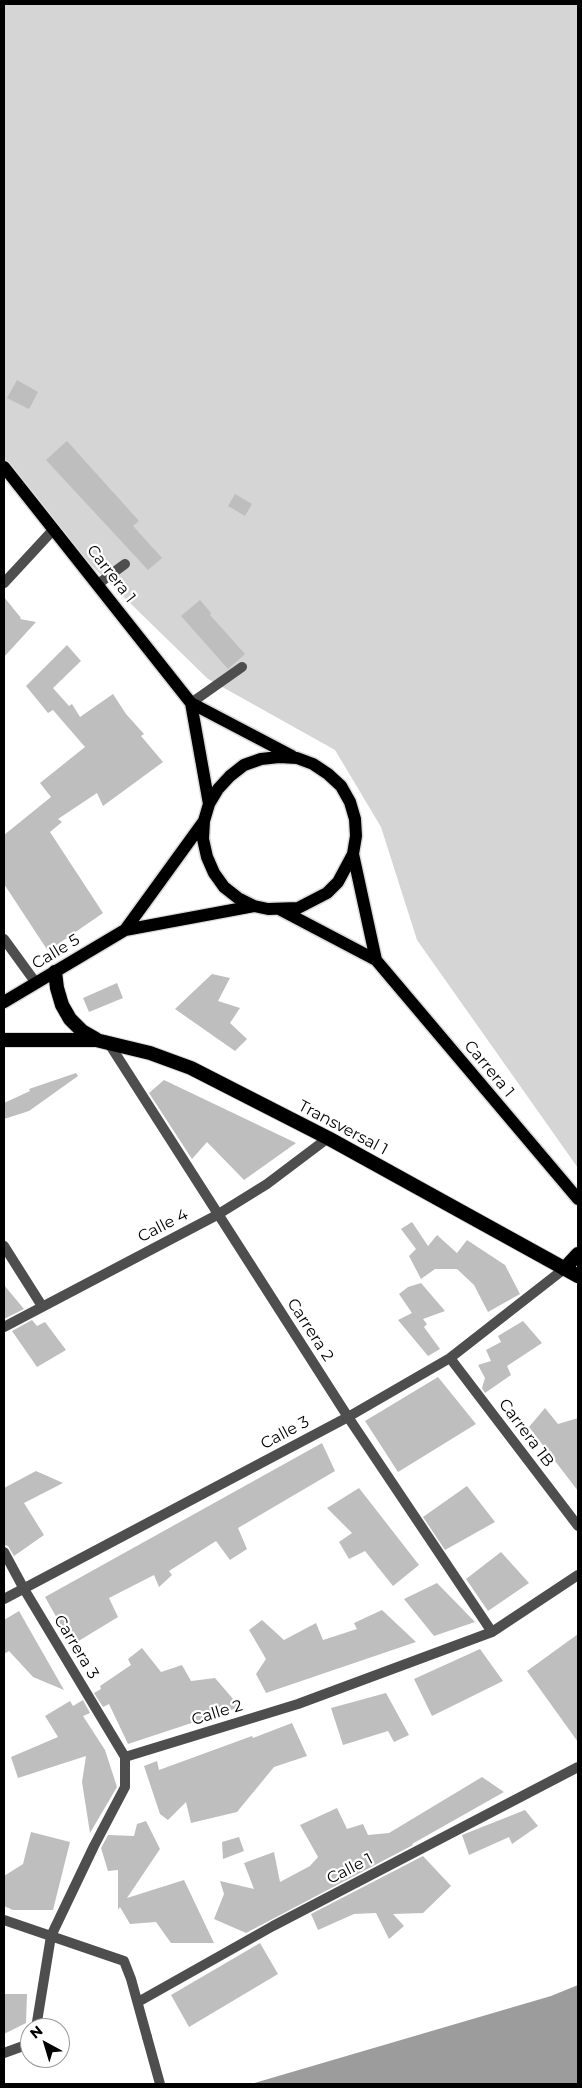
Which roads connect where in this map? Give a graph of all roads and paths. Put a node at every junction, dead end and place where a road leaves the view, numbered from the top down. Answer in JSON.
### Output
{"nodes":[{"id":1,"x":4,"y":467,"type":"edge"},
{"id":2,"x":54,"y":529,"type":"junction"},
{"id":3,"x":125,"y":564,"type":"dead end"},
{"id":4,"x":4,"y":583,"type":"edge"},
{"id":5,"x":98,"y":584,"type":"junction"},
{"id":6,"x":242,"y":666,"type":"dead end"},
{"id":7,"x":191,"y":703,"type":"junction"},
{"id":8,"x":297,"y":758,"type":"junction"},
{"id":9,"x":209,"y":804,"type":"junction"},
{"id":10,"x":204,"y":821,"type":"junction"},
{"id":11,"x":353,"y":854,"type":"junction"},
{"id":12,"x":254,"y":906,"type":"junction"},
{"id":13,"x":281,"y":910,"type":"junction"},
{"id":14,"x":125,"y":930,"type":"junction"},
{"id":15,"x":4,"y":939,"type":"edge"},
{"id":16,"x":376,"y":960,"type":"junction"},
{"id":17,"x":55,"y":972,"type":"junction"},
{"id":18,"x":36,"y":983,"type":"junction"},
{"id":19,"x":4,"y":1002,"type":"edge"},
{"id":20,"x":4,"y":1040,"type":"edge"},
{"id":21,"x":102,"y":1041,"type":"junction"},
{"id":22,"x":328,"y":1138,"type":"junction"},
{"id":23,"x":578,"y":1199,"type":"edge"},
{"id":24,"x":217,"y":1215,"type":"junction"},
{"id":25,"x":4,"y":1246,"type":"edge"},
{"id":26,"x":578,"y":1254,"type":"edge"},
{"id":27,"x":564,"y":1269,"type":"junction"},
{"id":28,"x":578,"y":1276,"type":"edge"},
{"id":29,"x":42,"y":1306,"type":"junction"},
{"id":30,"x":4,"y":1327,"type":"edge"},
{"id":31,"x":450,"y":1358,"type":"junction"},
{"id":32,"x":348,"y":1416,"type":"junction"},
{"id":33,"x":578,"y":1526,"type":"edge"},
{"id":34,"x":4,"y":1552,"type":"edge"},
{"id":35,"x":578,"y":1575,"type":"edge"},
{"id":36,"x":24,"y":1589,"type":"junction"},
{"id":37,"x":4,"y":1600,"type":"edge"},
{"id":38,"x":492,"y":1632,"type":"junction"},
{"id":39,"x":125,"y":1757,"type":"junction"},
{"id":40,"x":578,"y":1767,"type":"edge"},
{"id":41,"x":4,"y":1920,"type":"edge"},
{"id":42,"x":51,"y":1936,"type":"junction"},
{"id":43,"x":138,"y":2002,"type":"junction"},
{"id":44,"x":38,"y":2018,"type":"edge"},
{"id":45,"x":20,"y":2046,"type":"edge"},
{"id":46,"x":4,"y":2053,"type":"edge"},
{"id":47,"x":160,"y":2084,"type":"edge"}],
"edges":[{"from":1,"to":2,"type":"main road","name":"Carrera 1"},
{"from":2,"to":4,"type":"street"},
{"from":2,"to":5,"type":"main road","name":"Carrera 1"},
{"from":3,"to":5,"type":"street"},
{"from":5,"to":7,"type":"main road","name":"Carrera 1"},
{"from":6,"to":7,"type":"street"},
{"from":7,"to":8,"type":"main road","name":"Carrera 1"},
{"from":7,"to":9,"type":"main road","name":"Carrera 1"},
{"from":8,"to":9,"type":"main road"},
{"from":8,"to":11,"type":"main road"},
{"from":9,"to":10,"type":"main road"},
{"from":10,"to":12,"type":"main road"},
{"from":10,"to":14,"type":"main road","name":"Calle 5"},
{"from":11,"to":13,"type":"main road"},
{"from":11,"to":16,"type":"main road","name":"Carrera 1"},
{"from":12,"to":13,"type":"main road"},
{"from":12,"to":14,"type":"main road","name":"Calle 5"},
{"from":13,"to":16,"type":"main road","name":"Carrera 1"},
{"from":14,"to":17,"type":"main road","name":"Calle 5"},
{"from":15,"to":18,"type":"street"},
{"from":16,"to":23,"type":"main road","name":"Carrera 1"},
{"from":17,"to":18,"type":"main road","name":"Calle 5"},
{"from":17,"to":21,"type":"highway","name":"Transversal 1"},
{"from":18,"to":19,"type":"main road","name":"Calle 5"},
{"from":20,"to":21,"type":"highway","name":"Transversal 1"},
{"from":21,"to":22,"type":"highway","name":"Transversal 1"},
{"from":21,"to":24,"type":"street","name":"Carrera 2"},
{"from":22,"to":24,"type":"street","name":"Calle 4"},
{"from":22,"to":27,"type":"highway","name":"Transversal 1"},
{"from":24,"to":29,"type":"street","name":"Calle 4"},
{"from":24,"to":32,"type":"street","name":"Carrera 2"},
{"from":25,"to":29,"type":"street"},
{"from":26,"to":27,"type":"highway"},
{"from":27,"to":28,"type":"highway","name":"Transversal 1"},
{"from":27,"to":31,"type":"street","name":"Calle 3"},
{"from":29,"to":30,"type":"street","name":"Calle 4"},
{"from":31,"to":32,"type":"street","name":"Calle 3"},
{"from":31,"to":33,"type":"street","name":"Carrera 1B"},
{"from":32,"to":36,"type":"street","name":"Calle 3"},
{"from":32,"to":38,"type":"street","name":"Carrera 2"},
{"from":34,"to":36,"type":"street","name":"Carrera 3"},
{"from":35,"to":38,"type":"street","name":"Calle 2"},
{"from":36,"to":37,"type":"street","name":"Calle 3"},
{"from":36,"to":39,"type":"street","name":"Carrera 3"},
{"from":38,"to":39,"type":"street","name":"Calle 2"},
{"from":39,"to":42,"type":"street"},
{"from":40,"to":43,"type":"street","name":"Calle 1"},
{"from":41,"to":42,"type":"street"},
{"from":42,"to":43,"type":"street"},
{"from":42,"to":44,"type":"street"},
{"from":43,"to":47,"type":"street"},
{"from":45,"to":46,"type":"street"}]}
